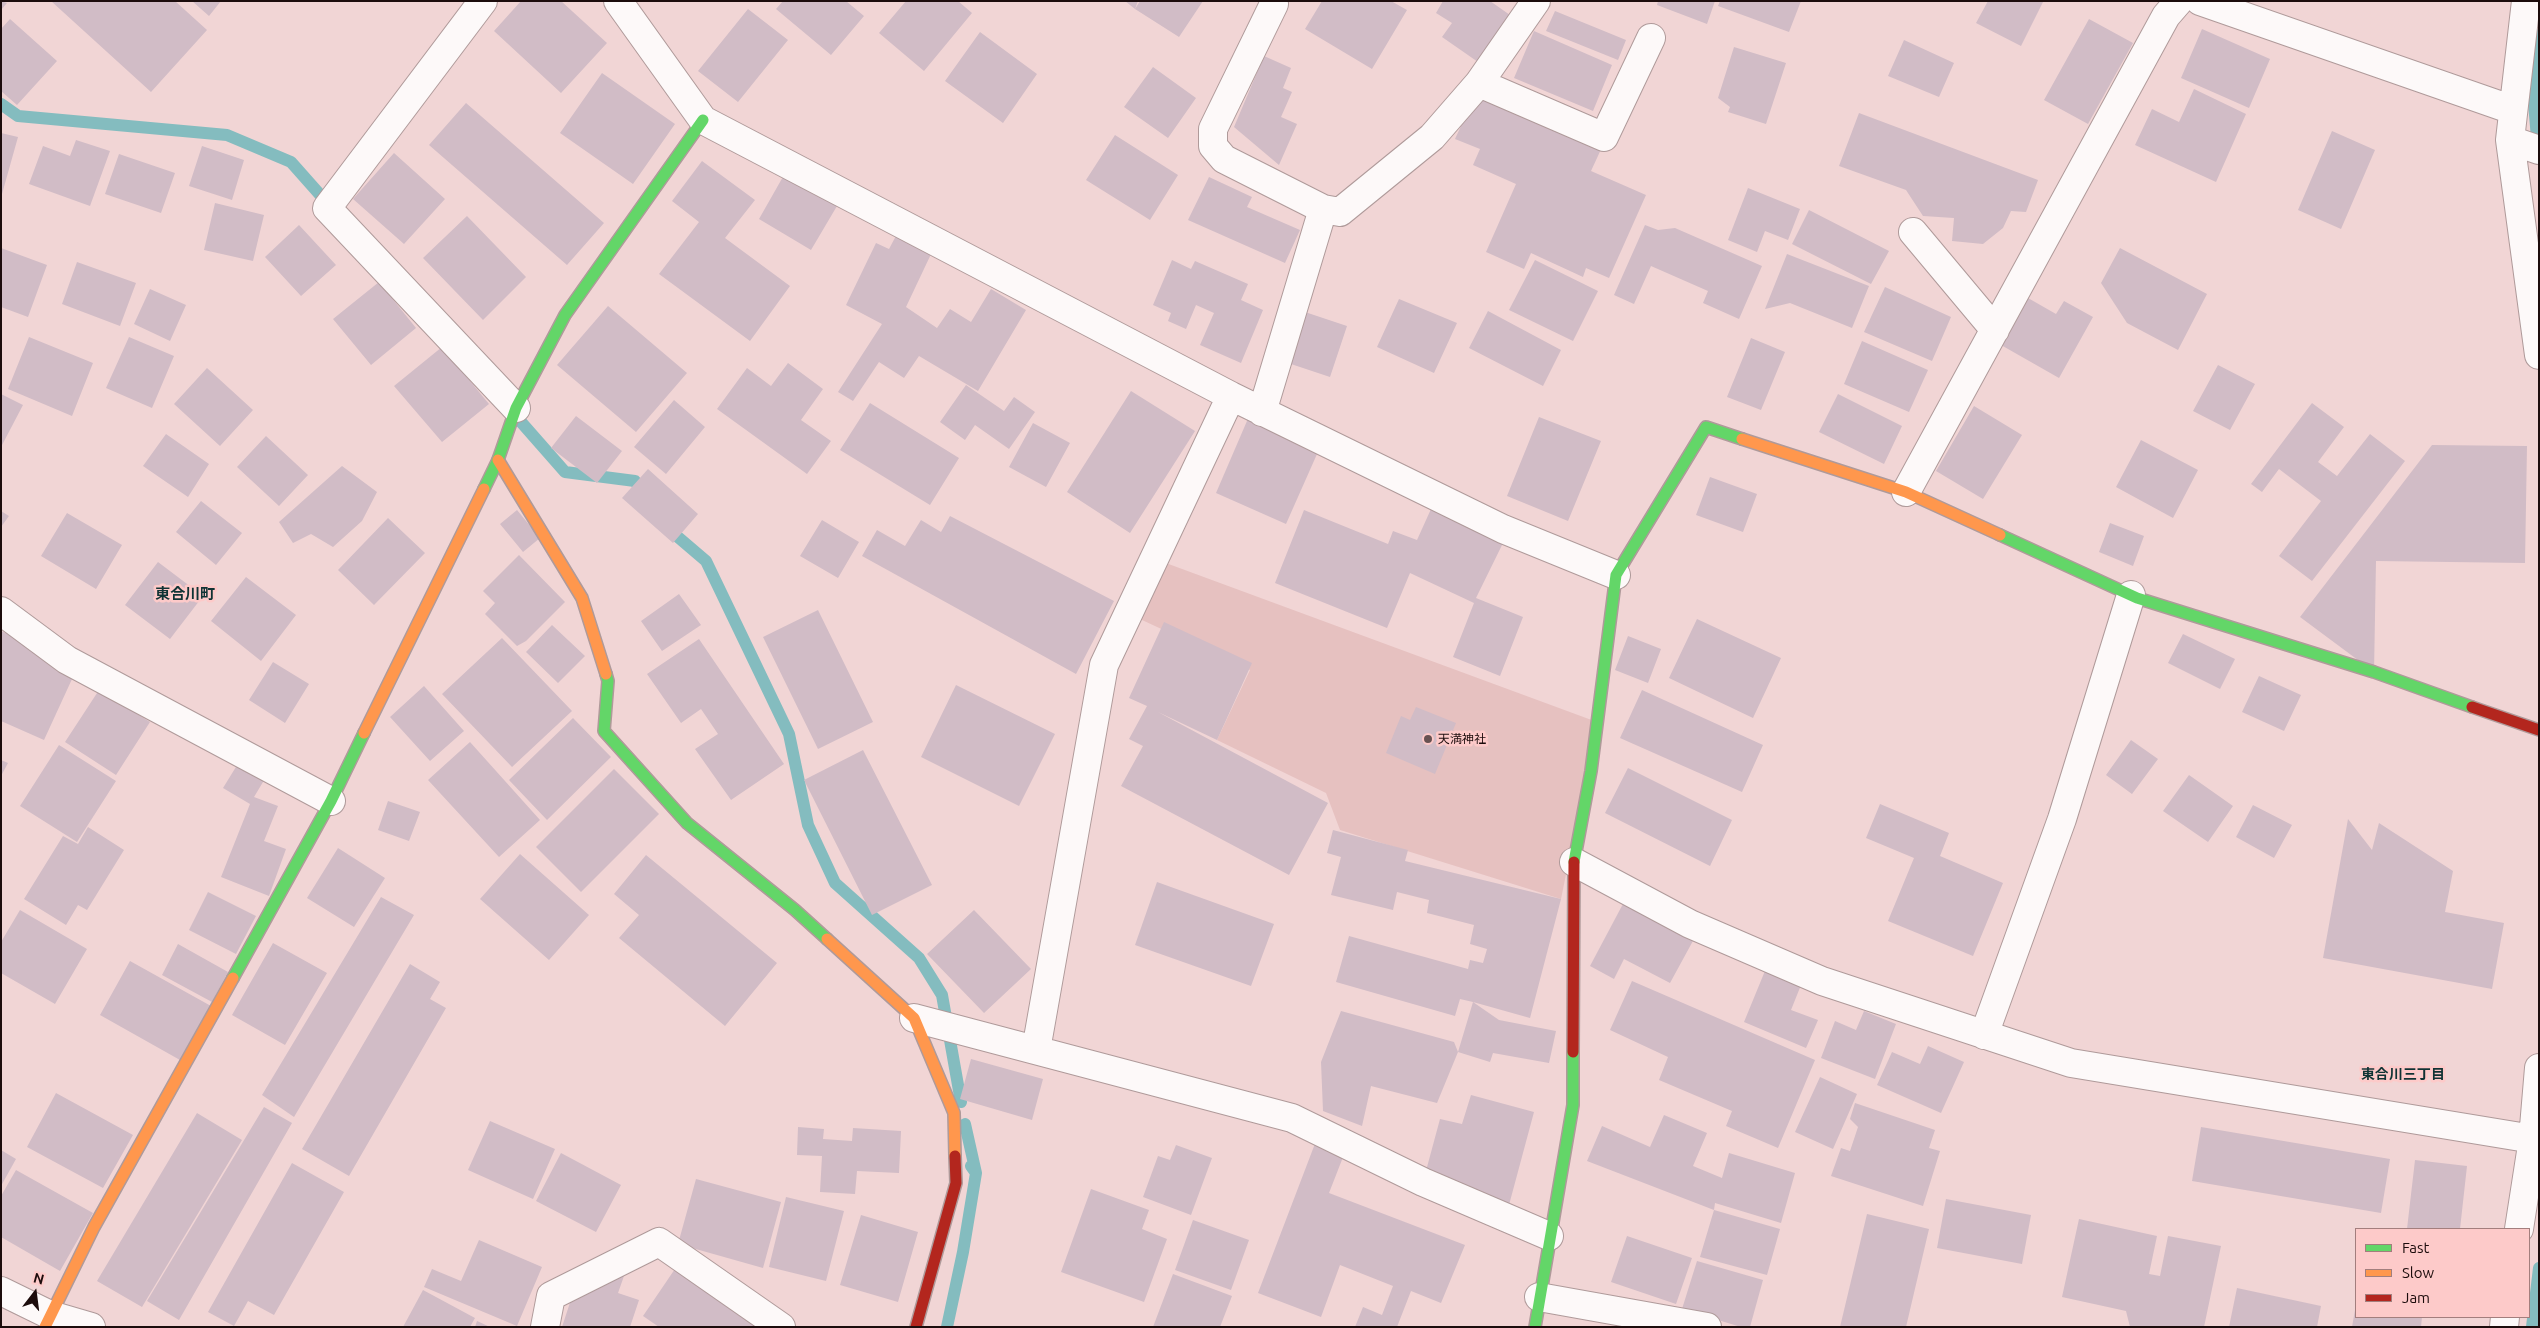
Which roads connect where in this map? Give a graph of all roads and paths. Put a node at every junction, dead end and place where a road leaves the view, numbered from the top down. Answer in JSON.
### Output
{"nodes":[{"id":1,"x":483,"y":1,"type":"edge"},
{"id":2,"x":618,"y":1,"type":"edge"},
{"id":3,"x":1536,"y":1,"type":"edge"},
{"id":4,"x":2179,"y":1,"type":"edge"},
{"id":5,"x":2200,"y":1,"type":"edge"},
{"id":6,"x":2526,"y":1,"type":"edge"},
{"id":7,"x":1274,"y":4,"type":"dead end"},
{"id":8,"x":1651,"y":38,"type":"dead end"},
{"id":9,"x":1479,"y":83,"type":"junction"},
{"id":10,"x":2513,"y":110,"type":"junction"},
{"id":11,"x":703,"y":120,"type":"junction"},
{"id":12,"x":2510,"y":140,"type":"junction"},
{"id":13,"x":2539,"y":150,"type":"edge"},
{"id":14,"x":1323,"y":209,"type":"junction"},
{"id":15,"x":1913,"y":232,"type":"dead end"},
{"id":16,"x":1995,"y":330,"type":"junction"},
{"id":17,"x":2539,"y":355,"type":"edge"},
{"id":18,"x":1231,"y":396,"type":"junction"},
{"id":19,"x":516,"y":408,"type":"junction"},
{"id":20,"x":1262,"y":412,"type":"junction"},
{"id":21,"x":498,"y":460,"type":"junction"},
{"id":22,"x":1906,"y":492,"type":"junction"},
{"id":23,"x":1616,"y":575,"type":"junction"},
{"id":24,"x":2131,"y":594,"type":"junction"},
{"id":25,"x":1,"y":611,"type":"edge"},
{"id":26,"x":2539,"y":730,"type":"edge"},
{"id":27,"x":331,"y":801,"type":"junction"},
{"id":28,"x":1574,"y":862,"type":"junction"},
{"id":29,"x":914,"y":1018,"type":"junction"},
{"id":30,"x":1984,"y":1035,"type":"junction"},
{"id":31,"x":1036,"y":1050,"type":"junction"},
{"id":32,"x":2539,"y":1068,"type":"edge"},
{"id":33,"x":2533,"y":1139,"type":"junction"},
{"id":34,"x":2519,"y":1228,"type":"edge"},
{"id":35,"x":1549,"y":1236,"type":"junction"},
{"id":36,"x":1,"y":1291,"type":"edge"},
{"id":37,"x":1539,"y":1297,"type":"junction"},
{"id":38,"x":47,"y":1321,"type":"edge"},
{"id":39,"x":91,"y":1327,"type":"edge"},
{"id":40,"x":545,"y":1327,"type":"edge"},
{"id":41,"x":781,"y":1327,"type":"edge"},
{"id":42,"x":916,"y":1327,"type":"edge"},
{"id":43,"x":1535,"y":1327,"type":"edge"},
{"id":44,"x":1707,"y":1327,"type":"edge"}],
"edges":[{"from":1,"to":19,"type":"street"},
{"from":2,"to":11,"type":"street"},
{"from":3,"to":9,"type":"street"},
{"from":4,"to":16,"type":"street"},
{"from":5,"to":10,"type":"street"},
{"from":6,"to":10,"type":"street"},
{"from":7,"to":14,"type":"street"},
{"from":8,"to":9,"type":"street"},
{"from":9,"to":14,"type":"street"},
{"from":10,"to":12,"type":"street"},
{"from":11,"to":18,"type":"street"},
{"from":11,"to":19,"type":"street"},
{"from":12,"to":13,"type":"street"},
{"from":12,"to":17,"type":"street"},
{"from":14,"to":20,"type":"street"},
{"from":15,"to":16,"type":"street"},
{"from":16,"to":22,"type":"street"},
{"from":18,"to":20,"type":"street"},
{"from":18,"to":31,"type":"street"},
{"from":19,"to":21,"type":"street"},
{"from":20,"to":23,"type":"street"},
{"from":21,"to":27,"type":"street"},
{"from":21,"to":29,"type":"street"},
{"from":22,"to":23,"type":"street"},
{"from":22,"to":24,"type":"street"},
{"from":23,"to":28,"type":"street"},
{"from":24,"to":26,"type":"street"},
{"from":24,"to":30,"type":"street"},
{"from":25,"to":27,"type":"street"},
{"from":27,"to":38,"type":"street"},
{"from":28,"to":30,"type":"street"},
{"from":28,"to":35,"type":"street"},
{"from":29,"to":31,"type":"street"},
{"from":29,"to":42,"type":"street"},
{"from":30,"to":33,"type":"street"},
{"from":31,"to":35,"type":"street"},
{"from":32,"to":33,"type":"street"},
{"from":33,"to":34,"type":"street"},
{"from":35,"to":37,"type":"street"},
{"from":36,"to":38,"type":"street"},
{"from":37,"to":43,"type":"street"},
{"from":37,"to":44,"type":"street"},
{"from":38,"to":39,"type":"street"},
{"from":40,"to":41,"type":"street"}]}
